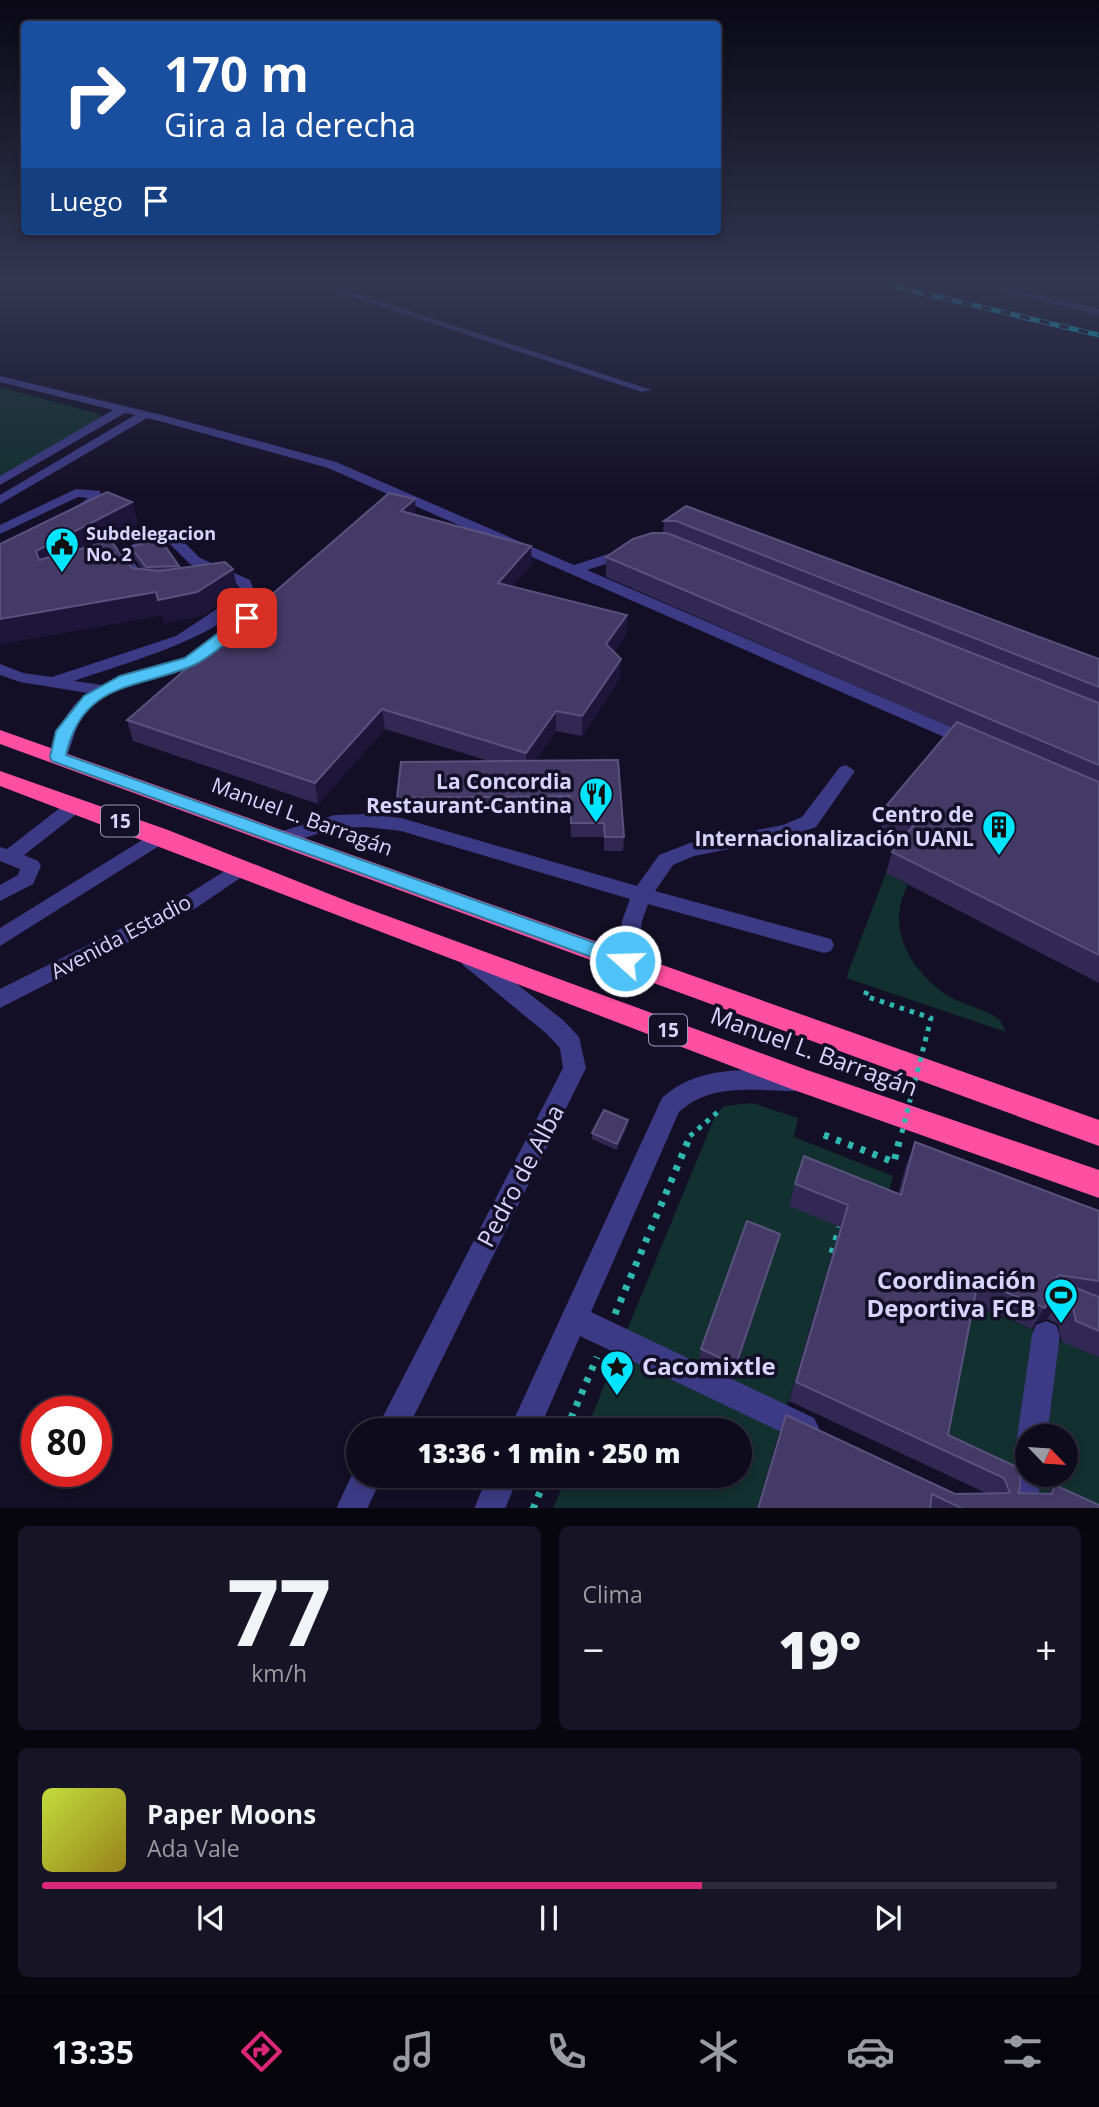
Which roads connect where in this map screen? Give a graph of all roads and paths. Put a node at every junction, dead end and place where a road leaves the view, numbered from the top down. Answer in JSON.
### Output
{"nodes":[{"id":1,"x":536,"y":354,"type":"edge"},
{"id":2,"x":0,"y":379,"type":"edge"},
{"id":3,"x":646,"y":390,"type":"dead end"},
{"id":4,"x":123,"y":408,"type":"junction"},
{"id":5,"x":145,"y":414,"type":"junction"},
{"id":6,"x":0,"y":481,"type":"edge"},
{"id":7,"x":0,"y":500,"type":"edge"},
{"id":8,"x":58,"y":521,"type":"edge"},
{"id":9,"x":0,"y":530,"type":"edge"},
{"id":10,"x":649,"y":546,"type":"edge"},
{"id":11,"x":572,"y":570,"type":"junction"},
{"id":12,"x":231,"y":577,"type":"junction"},
{"id":13,"x":205,"y":581,"type":"edge"},
{"id":14,"x":144,"y":585,"type":"edge"},
{"id":15,"x":250,"y":615,"type":"edge"},
{"id":16,"x":0,"y":669,"type":"edge"},
{"id":17,"x":54,"y":682,"type":"junction"},
{"id":18,"x":103,"y":690,"type":"junction"},
{"id":19,"x":0,"y":737,"type":"edge"},
{"id":20,"x":988,"y":749,"type":"edge"},
{"id":21,"x":58,"y":757,"type":"junction"},
{"id":22,"x":846,"y":771,"type":"dead end"},
{"id":23,"x":0,"y":778,"type":"edge"},
{"id":24,"x":76,"y":805,"type":"junction"},
{"id":25,"x":160,"y":836,"type":"junction"},
{"id":26,"x":284,"y":838,"type":"junction"},
{"id":27,"x":5,"y":855,"type":"edge"},
{"id":28,"x":239,"y":869,"type":"junction"},
{"id":29,"x":0,"y":894,"type":"edge"},
{"id":30,"x":642,"y":895,"type":"junction"},
{"id":31,"x":0,"y":938,"type":"edge"},
{"id":32,"x":824,"y":945,"type":"dead end"},
{"id":33,"x":464,"y":954,"type":"junction"},
{"id":34,"x":625,"y":961,"type":"junction"},
{"id":35,"x":867,"y":991,"type":"dead end"},
{"id":36,"x":0,"y":999,"type":"edge"},
{"id":37,"x":804,"y":1081,"type":"junction"},
{"id":38,"x":720,"y":1110,"type":"dead end"},
{"id":39,"x":1099,"y":1132,"type":"edge"},
{"id":40,"x":824,"y":1135,"type":"dead end"},
{"id":41,"x":1099,"y":1184,"type":"edge"},
{"id":42,"x":840,"y":1227,"type":"edge"},
{"id":43,"x":829,"y":1266,"type":"edge"},
{"id":44,"x":573,"y":1318,"type":"junction"},
{"id":45,"x":607,"y":1334,"type":"junction"},
{"id":46,"x":1046,"y":1335,"type":"dead end"},
{"id":47,"x":397,"y":1418,"type":"edge"},
{"id":48,"x":529,"y":1418,"type":"edge"},
{"id":49,"x":571,"y":1418,"type":"edge"},
{"id":50,"x":1034,"y":1424,"type":"edge"},
{"id":51,"x":828,"y":1439,"type":"edge"},
{"id":52,"x":361,"y":1488,"type":"edge"},
{"id":53,"x":498,"y":1488,"type":"edge"},
{"id":54,"x":541,"y":1488,"type":"edge"},
{"id":55,"x":1025,"y":1488,"type":"edge"},
{"id":56,"x":351,"y":1508,"type":"edge"},
{"id":57,"x":489,"y":1508,"type":"edge"},
{"id":58,"x":533,"y":1508,"type":"edge"},
{"id":59,"x":1022,"y":1508,"type":"edge"}],
"edges":[{"from":1,"to":3,"type":"street"},
{"from":2,"to":4,"type":"street"},
{"from":4,"to":5,"type":"street"},
{"from":4,"to":6,"type":"street"},
{"from":5,"to":7,"type":"street"},
{"from":5,"to":11,"type":"street"},
{"from":8,"to":9,"type":"street"},
{"from":10,"to":11,"type":"street"},
{"from":11,"to":20,"type":"street"},
{"from":12,"to":13,"type":"street"},
{"from":12,"to":14,"type":"street"},
{"from":12,"to":17,"type":"street"},
{"from":15,"to":18,"type":"street"},
{"from":16,"to":17,"type":"street"},
{"from":17,"to":18,"type":"street"},
{"from":18,"to":21,"type":"street"},
{"from":19,"to":21,"type":"highway","name":"Manuel L. Barragán","number":"15"},
{"from":21,"to":26,"type":"highway","name":"Manuel L. Barragán","number":"15"},
{"from":22,"to":30,"type":"street"},
{"from":23,"to":24,"type":"highway","name":"Manuel L. Barragán","number":"15"},
{"from":24,"to":25,"type":"highway","name":"Manuel L. Barragán","number":"15"},
{"from":24,"to":27,"type":"street"},
{"from":25,"to":28,"type":"highway","name":"Manuel L. Barragán","number":"15"},
{"from":25,"to":31,"type":"street"},
{"from":26,"to":30,"type":"street"},
{"from":26,"to":34,"type":"highway","name":"Manuel L. Barragán","number":"15"},
{"from":27,"to":29,"type":"street"},
{"from":28,"to":33,"type":"highway","name":"Manuel L. Barragán","number":"15"},
{"from":28,"to":36,"type":"street","name":"Avenida Estadio"},
{"from":30,"to":32,"type":"street"},
{"from":30,"to":34,"type":"street"},
{"from":33,"to":37,"type":"highway","name":"Manuel L. Barragán","number":"15"},
{"from":33,"to":47,"type":"street","name":"Pedro de Alba"},
{"from":34,"to":39,"type":"highway","name":"Manuel L. Barragán","number":"15"},
{"from":35,"to":40,"type":"path","bridge":true},
{"from":37,"to":41,"type":"highway","name":"Manuel L. Barragán","number":"15"},
{"from":37,"to":44,"type":"street"},
{"from":38,"to":45,"type":"path"},
{"from":42,"to":43,"type":"path"},
{"from":44,"to":45,"type":"street"},
{"from":44,"to":48,"type":"street"},
{"from":45,"to":49,"type":"path"},
{"from":45,"to":51,"type":"street"},
{"from":46,"to":50,"type":"street"},
{"from":52,"to":56,"type":"street"},
{"from":53,"to":57,"type":"street"},
{"from":54,"to":58,"type":"path"},
{"from":55,"to":59,"type":"street"}]}
